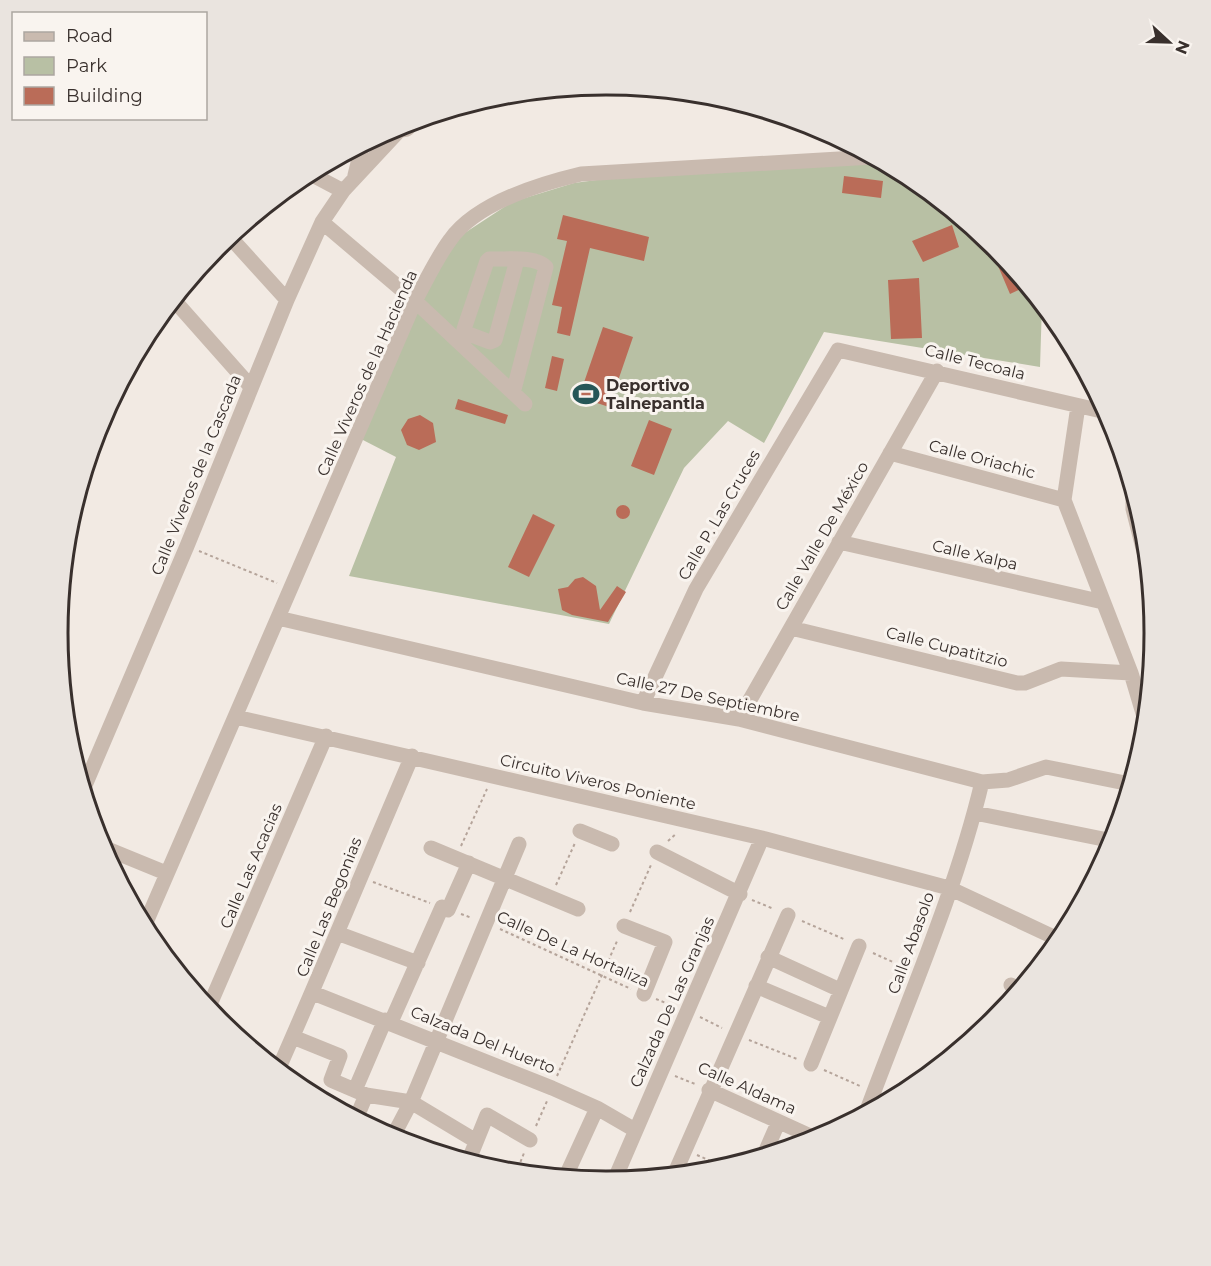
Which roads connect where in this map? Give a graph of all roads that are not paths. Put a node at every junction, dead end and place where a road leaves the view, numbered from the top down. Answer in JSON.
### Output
{"nodes":[{"id":1,"x":383,"y":143,"type":"edge"},
{"id":2,"x":360,"y":154,"type":"edge"},
{"id":3,"x":857,"y":158,"type":"edge"},
{"id":4,"x":319,"y":178,"type":"edge"},
{"id":5,"x":354,"y":180,"type":"junction"},
{"id":6,"x":343,"y":191,"type":"junction"},
{"id":7,"x":322,"y":222,"type":"junction"},
{"id":8,"x":236,"y":243,"type":"edge"},
{"id":9,"x":518,"y":260,"type":"junction"},
{"id":10,"x":287,"y":300,"type":"junction"},
{"id":11,"x":415,"y":301,"type":"junction"},
{"id":12,"x":179,"y":305,"type":"edge"},
{"id":13,"x":836,"y":351,"type":"joint"},
{"id":14,"x":937,"y":371,"type":"junction"},
{"id":15,"x":251,"y":387,"type":"junction"},
{"id":16,"x":513,"y":393,"type":"junction"},
{"id":17,"x":525,"y":404,"type":"dead end"},
{"id":18,"x":1078,"y":406,"type":"junction"},
{"id":19,"x":1095,"y":410,"type":"edge"},
{"id":20,"x":890,"y":453,"type":"junction"},
{"id":21,"x":1064,"y":500,"type":"junction"},
{"id":22,"x":839,"y":542,"type":"junction"},
{"id":23,"x":1103,"y":602,"type":"junction"},
{"id":24,"x":278,"y":618,"type":"junction"},
{"id":25,"x":790,"y":628,"type":"junction"},
{"id":26,"x":1131,"y":674,"type":"junction"},
{"id":27,"x":1139,"y":701,"type":"edge"},
{"id":28,"x":643,"y":703,"type":"junction"},
{"id":29,"x":236,"y":717,"type":"junction"},
{"id":30,"x":739,"y":719,"type":"junction"},
{"id":31,"x":326,"y":736,"type":"junction"},
{"id":32,"x":412,"y":756,"type":"junction"},
{"id":33,"x":88,"y":778,"type":"edge"},
{"id":34,"x":982,"y":782,"type":"junction"},
{"id":35,"x":1122,"y":782,"type":"edge"},
{"id":36,"x":975,"y":813,"type":"junction"},
{"id":37,"x":580,"y":831,"type":"road end"},
{"id":38,"x":762,"y":838,"type":"junction"},
{"id":39,"x":1103,"y":839,"type":"edge"},
{"id":40,"x":519,"y":844,"type":"dead end"},
{"id":41,"x":612,"y":844,"type":"dead end"},
{"id":42,"x":431,"y":848,"type":"dead end"},
{"id":43,"x":114,"y":852,"type":"edge"},
{"id":44,"x":657,"y":852,"type":"road end"},
{"id":45,"x":462,"y":860,"type":"junction"},
{"id":46,"x":166,"y":873,"type":"junction"},
{"id":47,"x":504,"y":877,"type":"junction"},
{"id":48,"x":949,"y":888,"type":"junction"},
{"id":49,"x":740,"y":894,"type":"junction"},
{"id":50,"x":578,"y":909,"type":"dead end"},
{"id":51,"x":788,"y":915,"type":"road end"},
{"id":52,"x":148,"y":916,"type":"edge"},
{"id":53,"x":624,"y":926,"type":"road end"},
{"id":54,"x":337,"y":933,"type":"junction"},
{"id":55,"x":1050,"y":936,"type":"edge"},
{"id":56,"x":859,"y":946,"type":"dead end"},
{"id":57,"x":768,"y":957,"type":"junction"},
{"id":58,"x":418,"y":963,"type":"junction"},
{"id":59,"x":756,"y":986,"type":"junction"},
{"id":60,"x":840,"y":990,"type":"junction"},
{"id":61,"x":313,"y":993,"type":"junction"},
{"id":62,"x":644,"y":994,"type":"road end"},
{"id":63,"x":212,"y":1000,"type":"edge"},
{"id":64,"x":829,"y":1017,"type":"junction"},
{"id":65,"x":388,"y":1021,"type":"junction"},
{"id":66,"x":292,"y":1036,"type":"junction"},
{"id":67,"x":435,"y":1040,"type":"junction"},
{"id":68,"x":281,"y":1062,"type":"edge"},
{"id":69,"x":811,"y":1064,"type":"road end"},
{"id":70,"x":709,"y":1090,"type":"junction"},
{"id":71,"x":361,"y":1092,"type":"junction"},
{"id":72,"x":871,"y":1101,"type":"edge"},
{"id":73,"x":411,"y":1102,"type":"junction"},
{"id":74,"x":597,"y":1108,"type":"junction"},
{"id":75,"x":358,"y":1110,"type":"edge"},
{"id":76,"x":778,"y":1124,"type":"junction"},
{"id":77,"x":397,"y":1129,"type":"edge"},
{"id":78,"x":635,"y":1130,"type":"junction"},
{"id":79,"x":802,"y":1133,"type":"edge"},
{"id":80,"x":530,"y":1140,"type":"road end"},
{"id":81,"x":477,"y":1141,"type":"junction"},
{"id":82,"x":768,"y":1145,"type":"edge"},
{"id":83,"x":471,"y":1154,"type":"edge"},
{"id":84,"x":677,"y":1166,"type":"edge"},
{"id":85,"x":569,"y":1170,"type":"edge"},
{"id":86,"x":618,"y":1171,"type":"edge"}],
"edges":[{"from":1,"to":5,"type":"street","name":"Calle Viveros de la Cascada"},
{"from":2,"to":5,"type":"street"},
{"from":3,"to":11,"type":"street","name":"Calle Viveros de la Hacienda"},
{"from":4,"to":6,"type":"street"},
{"from":5,"to":6,"type":"street","name":"Calle Viveros de la Cascada"},
{"from":6,"to":7,"type":"street","name":"Calle Viveros de la Cascada"},
{"from":7,"to":10,"type":"street","name":"Calle Viveros de la Cascada"},
{"from":7,"to":11,"type":"street"},
{"from":8,"to":10,"type":"street"},
{"from":9,"to":9,"type":"street"},
{"from":9,"to":16,"type":"street"},
{"from":10,"to":15,"type":"street","name":"Calle Viveros de la Cascada"},
{"from":11,"to":16,"type":"street"},
{"from":11,"to":24,"type":"street","name":"Calle Viveros de la Hacienda"},
{"from":12,"to":15,"type":"street"},
{"from":13,"to":14,"type":"street","name":"Calle Tecoala"},
{"from":13,"to":28,"type":"street","name":"Calle P. Las Cruces"},
{"from":14,"to":18,"type":"street","name":"Calle Tecoala"},
{"from":14,"to":20,"type":"street","name":"Calle Valle De México"},
{"from":15,"to":33,"type":"street","name":"Calle Viveros de la Cascada"},
{"from":16,"to":17,"type":"street"},
{"from":18,"to":19,"type":"street","name":"Calle Tecoala"},
{"from":18,"to":21,"type":"street"},
{"from":20,"to":21,"type":"street","name":"Calle Oriachic"},
{"from":20,"to":22,"type":"street","name":"Calle Valle De México"},
{"from":21,"to":23,"type":"street"},
{"from":22,"to":23,"type":"street","name":"Calle Xalpa"},
{"from":22,"to":25,"type":"street","name":"Calle Valle De México"},
{"from":23,"to":26,"type":"street"},
{"from":24,"to":28,"type":"street","name":"Calle 27 De Septiembre"},
{"from":24,"to":29,"type":"street","name":"Calle Viveros de la Hacienda"},
{"from":25,"to":26,"type":"street","name":"Calle Cupatitzio"},
{"from":25,"to":30,"type":"street","name":"Calle Valle De México"},
{"from":26,"to":27,"type":"street"},
{"from":28,"to":30,"type":"street","name":"Calle 27 De Septiembre"},
{"from":29,"to":31,"type":"street","name":"Circuito Viveros Poniente"},
{"from":29,"to":46,"type":"street","name":"Calle Viveros de la Hacienda"},
{"from":30,"to":34,"type":"street","name":"Calle 27 De Septiembre"},
{"from":31,"to":32,"type":"street","name":"Circuito Viveros Poniente"},
{"from":31,"to":63,"type":"street","name":"Calle Las Acacias"},
{"from":32,"to":38,"type":"street","name":"Circuito Viveros Poniente"},
{"from":32,"to":54,"type":"street","name":"Calle Las Begonias"},
{"from":34,"to":35,"type":"street","name":"Calle 27 De Septiembre"},
{"from":34,"to":36,"type":"street","name":"Calle Abasolo"},
{"from":36,"to":39,"type":"street"},
{"from":36,"to":48,"type":"street","name":"Calle Abasolo"},
{"from":37,"to":41,"type":"street"},
{"from":38,"to":48,"type":"street","name":"Circuito Viveros Poniente"},
{"from":38,"to":49,"type":"street","name":"Calzada De Las Granjas"},
{"from":40,"to":47,"type":"street"},
{"from":42,"to":45,"type":"street"},
{"from":43,"to":46,"type":"street"},
{"from":44,"to":49,"type":"street"},
{"from":45,"to":47,"type":"street"},
{"from":45,"to":58,"type":"street"},
{"from":46,"to":52,"type":"street","name":"Calle Viveros de la Hacienda"},
{"from":47,"to":50,"type":"street"},
{"from":47,"to":67,"type":"street"},
{"from":48,"to":55,"type":"street","name":"Circuito Viveros Poniente"},
{"from":48,"to":72,"type":"street","name":"Calle Abasolo"},
{"from":49,"to":78,"type":"street","name":"Calzada De Las Granjas"},
{"from":51,"to":57,"type":"street"},
{"from":53,"to":62,"type":"street"},
{"from":54,"to":58,"type":"street"},
{"from":54,"to":61,"type":"street","name":"Calle Las Begonias"},
{"from":56,"to":60,"type":"street"},
{"from":57,"to":59,"type":"street"},
{"from":57,"to":60,"type":"street"},
{"from":58,"to":65,"type":"street"},
{"from":59,"to":64,"type":"street"},
{"from":59,"to":70,"type":"street"},
{"from":60,"to":64,"type":"street"},
{"from":61,"to":65,"type":"street","name":"Calzada Del Huerto"},
{"from":61,"to":66,"type":"street","name":"Calle Las Begonias"},
{"from":64,"to":69,"type":"street"},
{"from":65,"to":67,"type":"street","name":"Calzada Del Huerto"},
{"from":65,"to":71,"type":"street"},
{"from":66,"to":68,"type":"street","name":"Calle Las Begonias"},
{"from":66,"to":71,"type":"street"},
{"from":67,"to":73,"type":"street"},
{"from":67,"to":74,"type":"street","name":"Calzada Del Huerto"},
{"from":70,"to":76,"type":"street","name":"Calle Aldama"},
{"from":70,"to":84,"type":"street"},
{"from":71,"to":73,"type":"street"},
{"from":71,"to":75,"type":"street"},
{"from":73,"to":77,"type":"street"},
{"from":73,"to":81,"type":"street"},
{"from":74,"to":78,"type":"street","name":"Calzada Del Huerto"},
{"from":74,"to":85,"type":"street"},
{"from":76,"to":79,"type":"street","name":"Calle Aldama"},
{"from":76,"to":82,"type":"street"},
{"from":78,"to":86,"type":"street","name":"Calzada De Las Granjas"},
{"from":80,"to":81,"type":"street"},
{"from":81,"to":83,"type":"street"}]}
